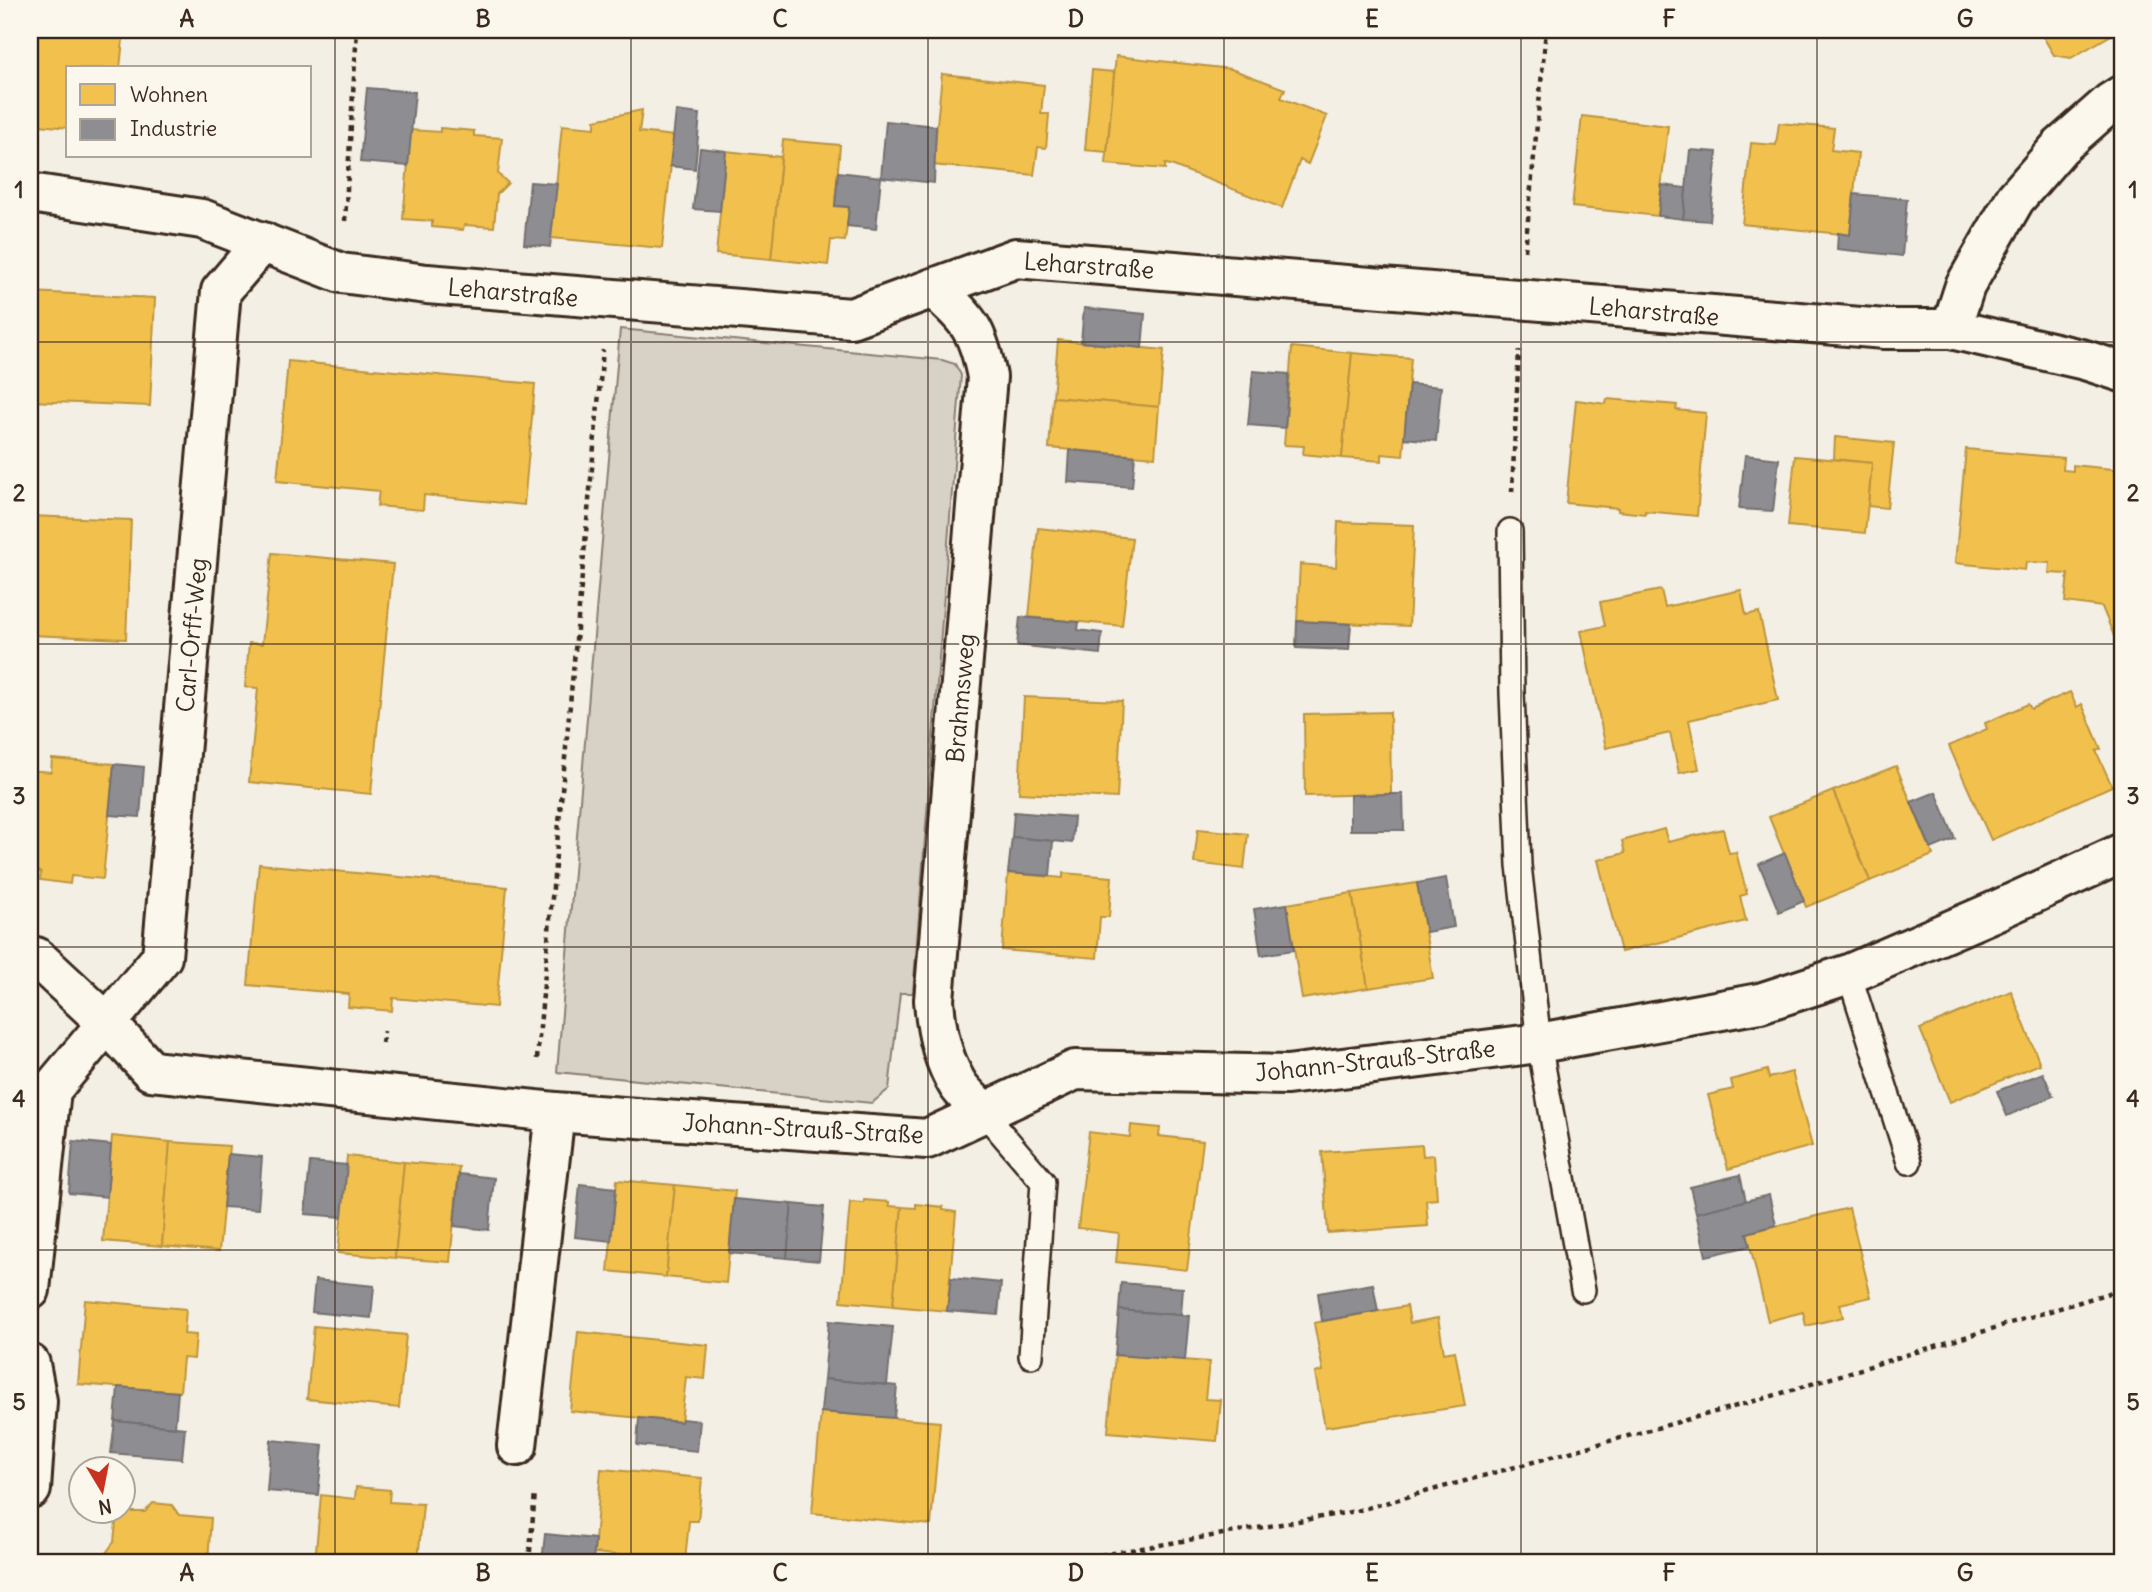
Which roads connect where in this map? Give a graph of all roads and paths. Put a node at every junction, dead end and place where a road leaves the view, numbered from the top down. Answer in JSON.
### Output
{"nodes":[{"id":1,"x":357,"y":30,"type":"edge"},
{"id":2,"x":1546,"y":30,"type":"edge"},
{"id":3,"x":2122,"y":95,"type":"edge"},
{"id":4,"x":30,"y":192,"type":"edge"},
{"id":5,"x":263,"y":242,"type":"junction"},
{"id":6,"x":341,"y":273,"type":"junction"},
{"id":7,"x":933,"y":288,"type":"junction"},
{"id":8,"x":608,"y":300,"type":"junction"},
{"id":9,"x":1521,"y":300,"type":"junction"},
{"id":10,"x":1951,"y":329,"type":"junction"},
{"id":11,"x":2122,"y":372,"type":"edge"},
{"id":12,"x":1510,"y":531,"type":"joint"},
{"id":13,"x":2122,"y":853,"type":"edge"},
{"id":14,"x":30,"y":957,"type":"edge"},
{"id":15,"x":1849,"y":974,"type":"junction"},
{"id":16,"x":106,"y":1022,"type":"junction"},
{"id":17,"x":1539,"y":1043,"type":"junction"},
{"id":18,"x":544,"y":1110,"type":"junction"},
{"id":19,"x":984,"y":1113,"type":"junction"},
{"id":20,"x":1909,"y":1162,"type":"dead end"},
{"id":21,"x":2122,"y":1289,"type":"edge"},
{"id":22,"x":30,"y":1290,"type":"edge"},
{"id":23,"x":1583,"y":1290,"type":"dead end"},
{"id":24,"x":1031,"y":1356,"type":"dead end"},
{"id":25,"x":30,"y":1364,"type":"edge"},
{"id":26,"x":517,"y":1446,"type":"joint"},
{"id":27,"x":31,"y":1489,"type":"edge"},
{"id":28,"x":528,"y":1562,"type":"edge"},
{"id":29,"x":1061,"y":1562,"type":"edge"}],
"edges":[{"from":1,"to":6,"type":"path"},
{"from":2,"to":9,"type":"path"},
{"from":3,"to":10,"type":"street"},
{"from":4,"to":5,"type":"street","name":"Leharstraße"},
{"from":5,"to":6,"type":"street","name":"Leharstraße"},
{"from":5,"to":16,"type":"street","name":"Carl-Orff-Weg"},
{"from":6,"to":8,"type":"street","name":"Leharstraße"},
{"from":7,"to":8,"type":"street","name":"Leharstraße"},
{"from":7,"to":9,"type":"street","name":"Leharstraße"},
{"from":7,"to":19,"type":"street","name":"Brahmsweg"},
{"from":8,"to":18,"type":"path"},
{"from":9,"to":10,"type":"street","name":"Leharstraße"},
{"from":9,"to":12,"type":"path"},
{"from":10,"to":11,"type":"street","name":"Leharstraße"},
{"from":12,"to":17,"type":"lane"},
{"from":13,"to":15,"type":"street","name":"Johann-Strauß-Straße"},
{"from":14,"to":16,"type":"street","name":"Johann-Strauß-Straße"},
{"from":15,"to":17,"type":"street","name":"Johann-Strauß-Straße"},
{"from":15,"to":20,"type":"lane"},
{"from":16,"to":18,"type":"street","name":"Johann-Strauß-Straße"},
{"from":16,"to":22,"type":"street"},
{"from":17,"to":19,"type":"street","name":"Johann-Strauß-Straße"},
{"from":17,"to":23,"type":"lane"},
{"from":18,"to":19,"type":"street","name":"Johann-Strauß-Straße"},
{"from":18,"to":26,"type":"street"},
{"from":19,"to":24,"type":"lane"},
{"from":21,"to":29,"type":"path"},
{"from":25,"to":27,"type":"street"},
{"from":26,"to":28,"type":"path"}]}
